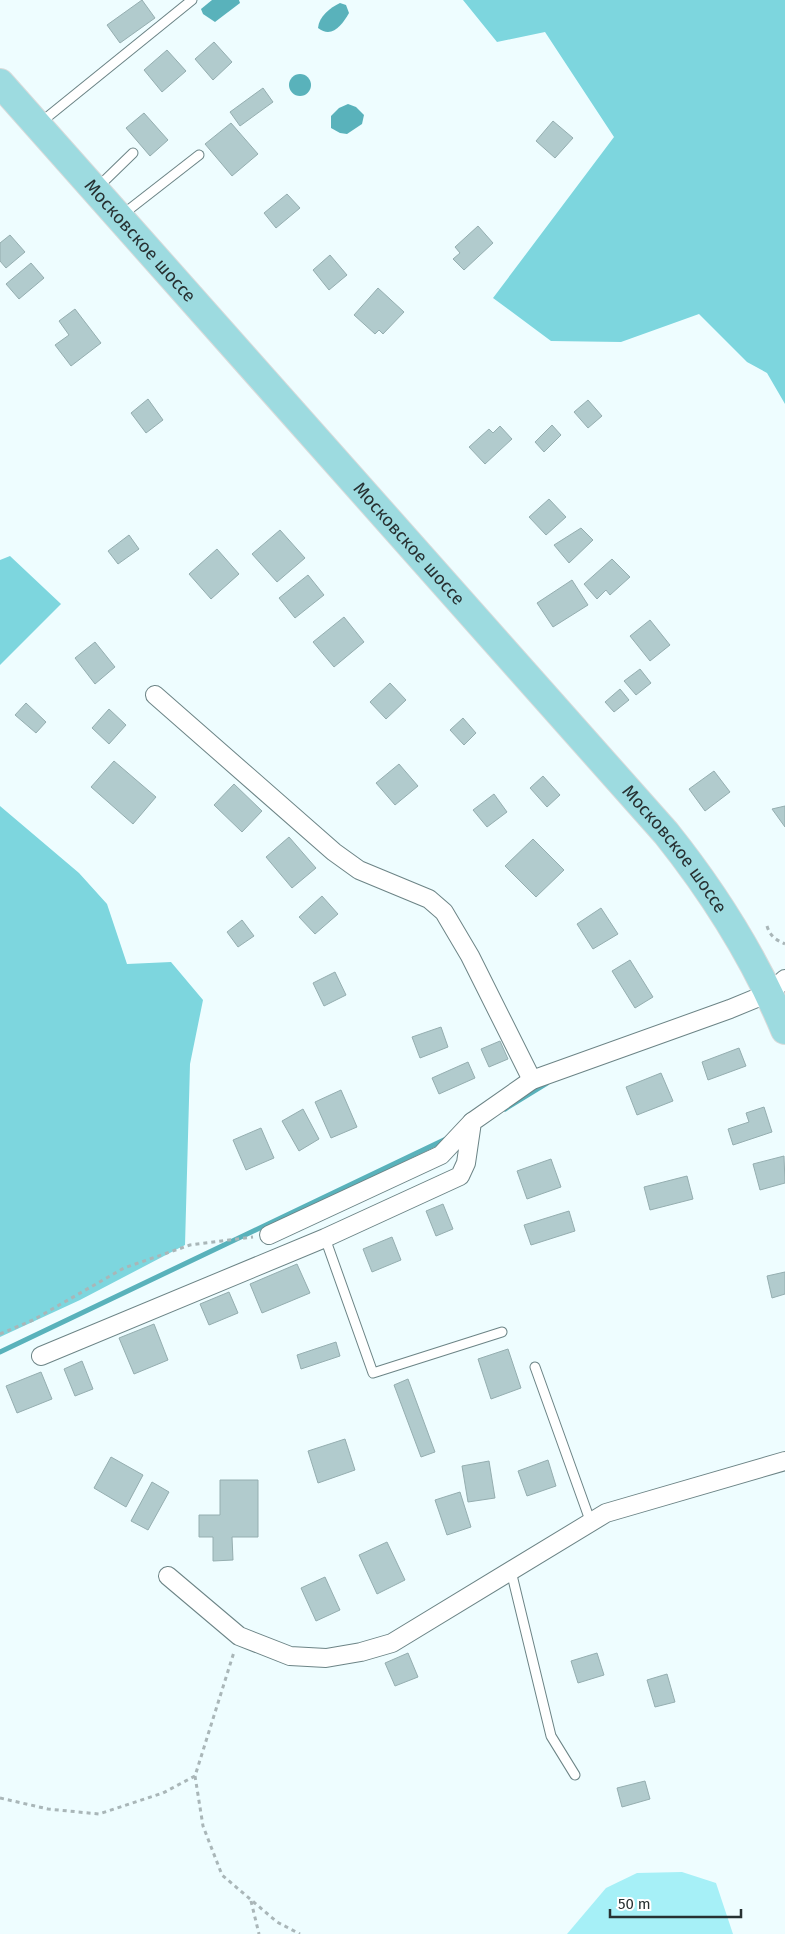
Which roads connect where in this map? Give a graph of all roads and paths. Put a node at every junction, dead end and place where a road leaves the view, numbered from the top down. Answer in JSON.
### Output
{"nodes":[{"id":1,"x":192,"y":0,"type":"edge"},
{"id":2,"x":0,"y":83,"type":"edge"},
{"id":3,"x":37,"y":125,"type":"junction"},
{"id":4,"x":133,"y":153,"type":"dead end"},
{"id":5,"x":199,"y":155,"type":"dead end"},
{"id":6,"x":95,"y":190,"type":"junction"},
{"id":7,"x":120,"y":217,"type":"junction"},
{"id":8,"x":155,"y":695,"type":"dead end"},
{"id":9,"x":767,"y":926,"type":"dead end"},
{"id":10,"x":785,"y":944,"type":"edge"},
{"id":11,"x":777,"y":986,"type":"edge"},
{"id":12,"x":785,"y":1030,"type":"edge"},
{"id":13,"x":532,"y":1080,"type":"junction"},
{"id":14,"x":472,"y":1122,"type":"junction"},
{"id":15,"x":269,"y":1235,"type":"joint"},
{"id":16,"x":325,"y":1238,"type":"junction"},
{"id":17,"x":502,"y":1332,"type":"dead end"},
{"id":18,"x":0,"y":1334,"type":"edge"},
{"id":19,"x":41,"y":1356,"type":"dead end"},
{"id":20,"x":535,"y":1368,"type":"dead end"},
{"id":21,"x":785,"y":1461,"type":"edge"},
{"id":22,"x":591,"y":1523,"type":"junction"},
{"id":23,"x":511,"y":1571,"type":"junction"},
{"id":24,"x":168,"y":1576,"type":"dead end"},
{"id":25,"x":239,"y":1636,"type":"junction"},
{"id":26,"x":575,"y":1775,"type":"dead end"},
{"id":27,"x":195,"y":1776,"type":"junction"},
{"id":28,"x":0,"y":1798,"type":"edge"},
{"id":29,"x":251,"y":1900,"type":"junction"},
{"id":30,"x":259,"y":1934,"type":"edge"},
{"id":31,"x":300,"y":1934,"type":"edge"}],
"edges":[{"from":1,"to":3,"type":"lane"},
{"from":2,"to":3,"type":"main road","name":"Московское шоссе"},
{"from":3,"to":6,"type":"main road","name":"Московское шоссе"},
{"from":4,"to":6,"type":"lane"},
{"from":5,"to":7,"type":"lane"},
{"from":6,"to":7,"type":"main road","name":"Московское шоссе"},
{"from":7,"to":11,"type":"main road","name":"Московское шоссе"},
{"from":8,"to":13,"type":"street"},
{"from":9,"to":10,"type":"path"},
{"from":11,"to":12,"type":"main road","name":"Московское шоссе"},
{"from":11,"to":13,"type":"street"},
{"from":13,"to":14,"type":"street"},
{"from":14,"to":15,"type":"street"},
{"from":14,"to":16,"type":"street"},
{"from":15,"to":18,"type":"path"},
{"from":16,"to":17,"type":"lane"},
{"from":16,"to":19,"type":"street"},
{"from":20,"to":22,"type":"lane"},
{"from":21,"to":22,"type":"street"},
{"from":22,"to":23,"type":"street"},
{"from":23,"to":25,"type":"street"},
{"from":23,"to":26,"type":"lane"},
{"from":24,"to":25,"type":"street"},
{"from":25,"to":27,"type":"path"},
{"from":27,"to":28,"type":"path"},
{"from":27,"to":29,"type":"path"},
{"from":29,"to":30,"type":"path"},
{"from":29,"to":31,"type":"path"}]}
